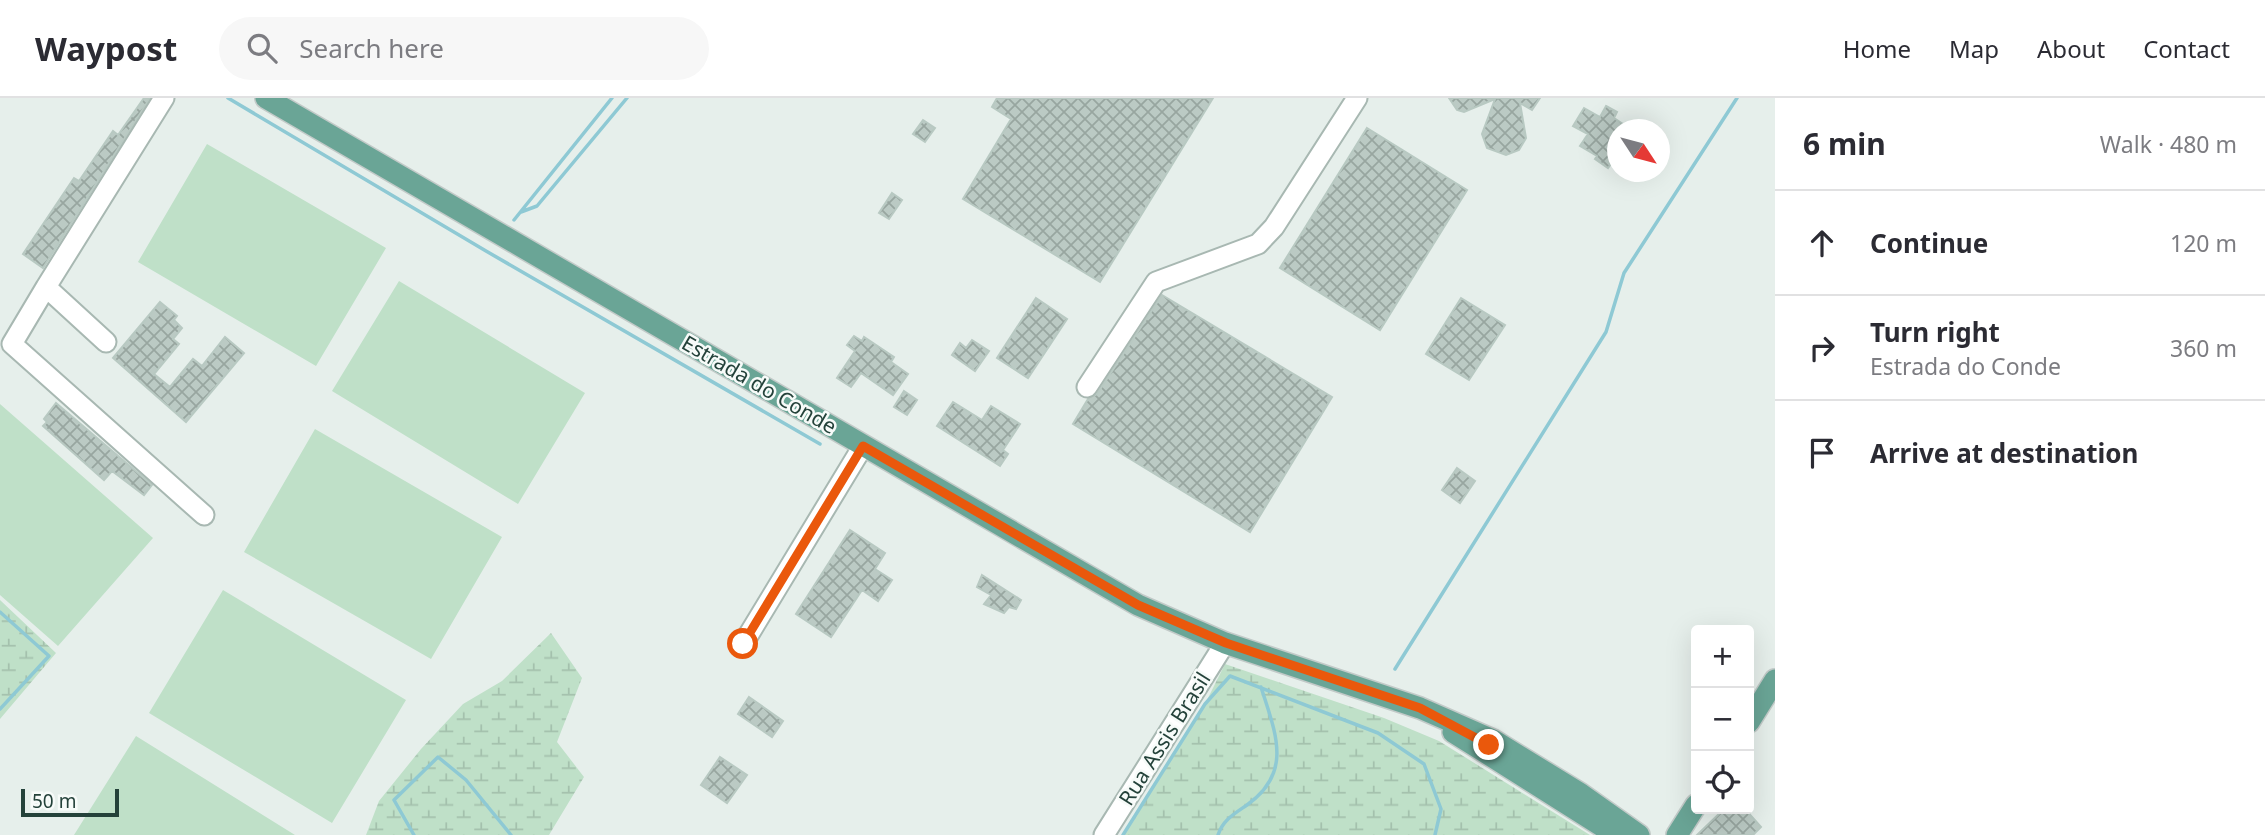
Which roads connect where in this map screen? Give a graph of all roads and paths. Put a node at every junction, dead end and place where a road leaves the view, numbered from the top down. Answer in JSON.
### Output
{"nodes":[{"id":1,"x":164,"y":98,"type":"edge"},
{"id":2,"x":266,"y":98,"type":"edge"},
{"id":3,"x":1357,"y":98,"type":"edge"},
{"id":4,"x":46,"y":287,"type":"junction"},
{"id":5,"x":106,"y":342,"type":"dead end"},
{"id":6,"x":1087,"y":387,"type":"dead end"},
{"id":7,"x":863,"y":446,"type":"junction"},
{"id":8,"x":204,"y":515,"type":"dead end"},
{"id":9,"x":1226,"y":643,"type":"junction"},
{"id":10,"x":743,"y":644,"type":"dead end"},
{"id":11,"x":1775,"y":680,"type":"edge"},
{"id":12,"x":1420,"y":708,"type":"junction"},
{"id":13,"x":1754,"y":714,"type":"edge"},
{"id":14,"x":1691,"y":813,"type":"edge"},
{"id":15,"x":1104,"y":835,"type":"edge"},
{"id":16,"x":1616,"y":835,"type":"edge"},
{"id":17,"x":1629,"y":835,"type":"edge"},
{"id":18,"x":1639,"y":835,"type":"edge"},
{"id":19,"x":1677,"y":835,"type":"edge"}],
"edges":[{"from":1,"to":4,"type":"street"},
{"from":2,"to":7,"type":"main road","name":"Estrada do Conde"},
{"from":3,"to":6,"type":"street"},
{"from":4,"to":5,"type":"street"},
{"from":4,"to":8,"type":"street"},
{"from":7,"to":9,"type":"main road","name":"Estrada do Conde"},
{"from":7,"to":10,"type":"street"},
{"from":9,"to":12,"type":"main road","name":"Estrada do Conde"},
{"from":9,"to":15,"type":"street","name":"Rua Assis Brasil"},
{"from":11,"to":13,"type":"main road"},
{"from":12,"to":16,"type":"main road","name":"Estrada do Conde"},
{"from":12,"to":17,"type":"main road","name":"Estrada do Conde"},
{"from":12,"to":18,"type":"main road","name":"Estrada do Conde"},
{"from":14,"to":19,"type":"main road"}]}
